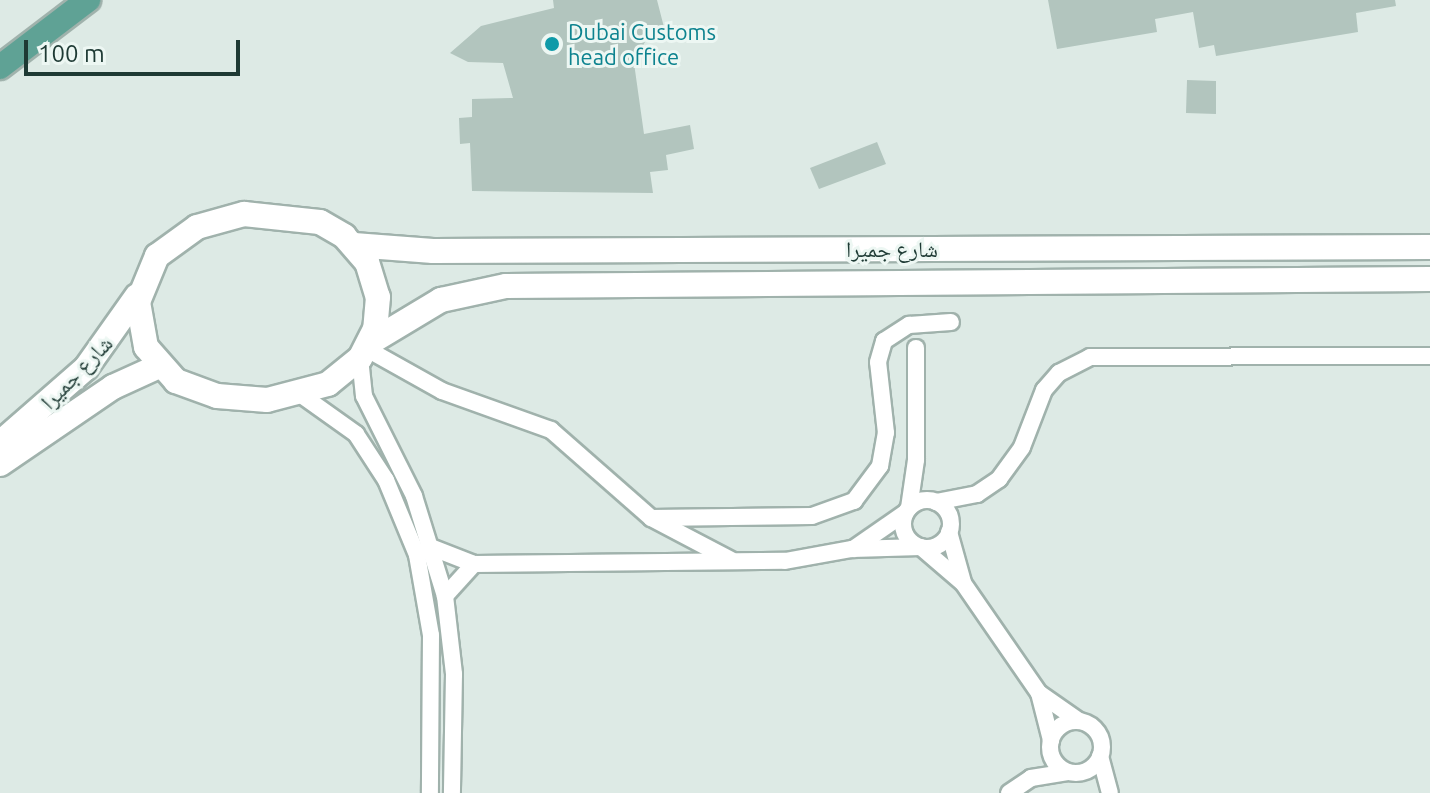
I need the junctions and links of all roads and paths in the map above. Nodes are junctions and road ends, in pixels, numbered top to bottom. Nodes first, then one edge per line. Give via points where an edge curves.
1 (61, 0) edge
2 (88, 0) edge
3 (0, 47) edge
4 (0, 67) edge
5 (354, 245) junction
6 (1430, 247) edge
7 (1430, 279) edge
8 (140, 290) junction
9 (951, 322) dead end
10 (916, 348) dead end
11 (366, 350) junction
12 (1430, 356) edge
13 (159, 366) junction
14 (300, 394) junction
15 (0, 443) edge
16 (916, 460) junction
17 (0, 464) edge
18 (977, 494) junction
19 (935, 502) junction
20 (907, 510) junction
21 (651, 518) junction
22 (950, 530) junction
23 (433, 548) junction
24 (921, 548) junction
25 (852, 549) junction
26 (736, 563) junction
27 (474, 564) junction
28 (963, 583) junction
29 (445, 596) junction
30 (1039, 693) junction
31 (1079, 721) junction
32 (1050, 743) junction
33 (1100, 756) junction
34 (1070, 772) junction
35 (1031, 778) junction
36 (430, 793) edge
37 (452, 793) edge
38 (1009, 793) edge
39 (1107, 793) edge

1 - 3 main road
2 - 4 main road
5 - 6 street, شارع جميرا via 413,251
5 - 8 street via 306,218 226,217 166,248
5 - 11 street via 377,291
7 - 11 street, شارع جميرا via 506,286 441,300
8 - 13 street via 139,325
8 - 15 street, شارع جميرا via 86,368
9 - 21 street via 901,327 884,341 878,362 884,455 870,485 854,501 812,516
10 - 16 street
11 - 14 street via 337,379
11 - 21 street via 442,391 551,430
11 - 23 street via 364,396
12 - 18 street via 1090,357 1051,381 1016,458
13 - 14 street via 188,387 217,396 259,400
13 - 17 street, شارع جميرا via 113,387
14 - 36 street via 356,434 386,480 417,555 431,635
16 - 19 street
16 - 20 street
18 - 19 street
18 - 22 street
19 - 20 street
19 - 22 street via 946,510
20 - 24 street via 904,531
20 - 25 street
21 - 26 street
22 - 24 street via 939,545
22 - 28 street
23 - 27 street
23 - 29 street
24 - 25 street
24 - 28 street
25 - 26 street
26 - 27 street
27 - 29 street
28 - 30 street
29 - 37 street via 454,674
30 - 31 street
30 - 32 street
31 - 32 street via 1061,725
31 - 33 street via 1096,731
32 - 34 street via 1055,762
32 - 35 street
33 - 34 street via 1089,769
33 - 39 street
34 - 35 street
34 - 39 street
35 - 38 street

